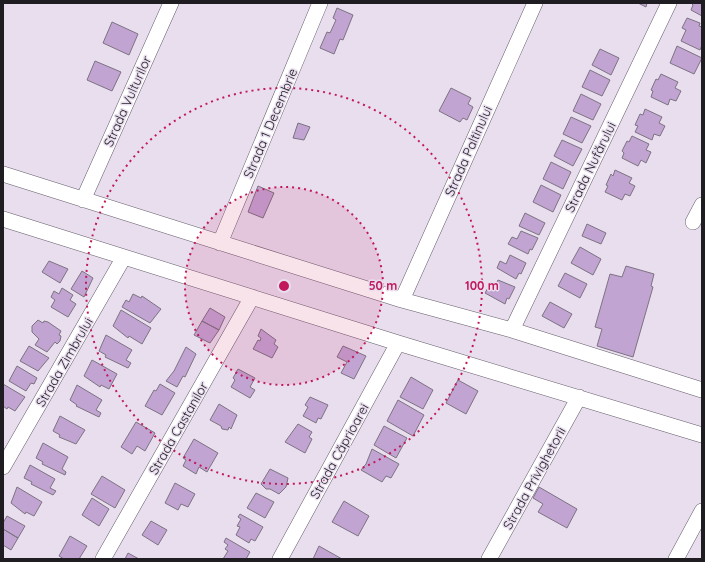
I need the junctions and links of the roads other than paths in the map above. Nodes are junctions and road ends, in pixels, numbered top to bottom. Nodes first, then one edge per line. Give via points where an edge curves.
1 (171, 3) edge
2 (320, 3) edge
3 (535, 3) edge
4 (669, 3) edge
5 (3, 174) edge
6 (83, 200) junction
7 (702, 205) edge
8 (3, 219) edge
9 (693, 222) dead end
10 (220, 243) junction
11 (124, 257) junction
12 (252, 297) junction
13 (402, 300) junction
14 (512, 330) junction
15 (398, 343) junction
16 (702, 390) edge
17 (579, 397) junction
18 (702, 435) edge
19 (3, 467) edge
20 (702, 511) edge
21 (103, 559) edge
22 (280, 559) edge
23 (489, 559) edge
24 (676, 559) edge

1 - 6 street, Strada Vulturilor
2 - 10 street, Strada 1 Decembrie
3 - 13 street, Strada Paltinului
4 - 14 street, Strada Nufărului
5 - 6 street
6 - 10 street
7 - 9 street
8 - 11 street
10 - 13 street
11 - 12 street
11 - 19 street, Strada Zimbrului
12 - 15 street
12 - 21 street, Strada Castanilor
13 - 14 street
14 - 16 street
15 - 17 street
15 - 22 street, Strada Căprioarei
17 - 18 street
17 - 23 street, Strada Privighetorii
20 - 24 street

